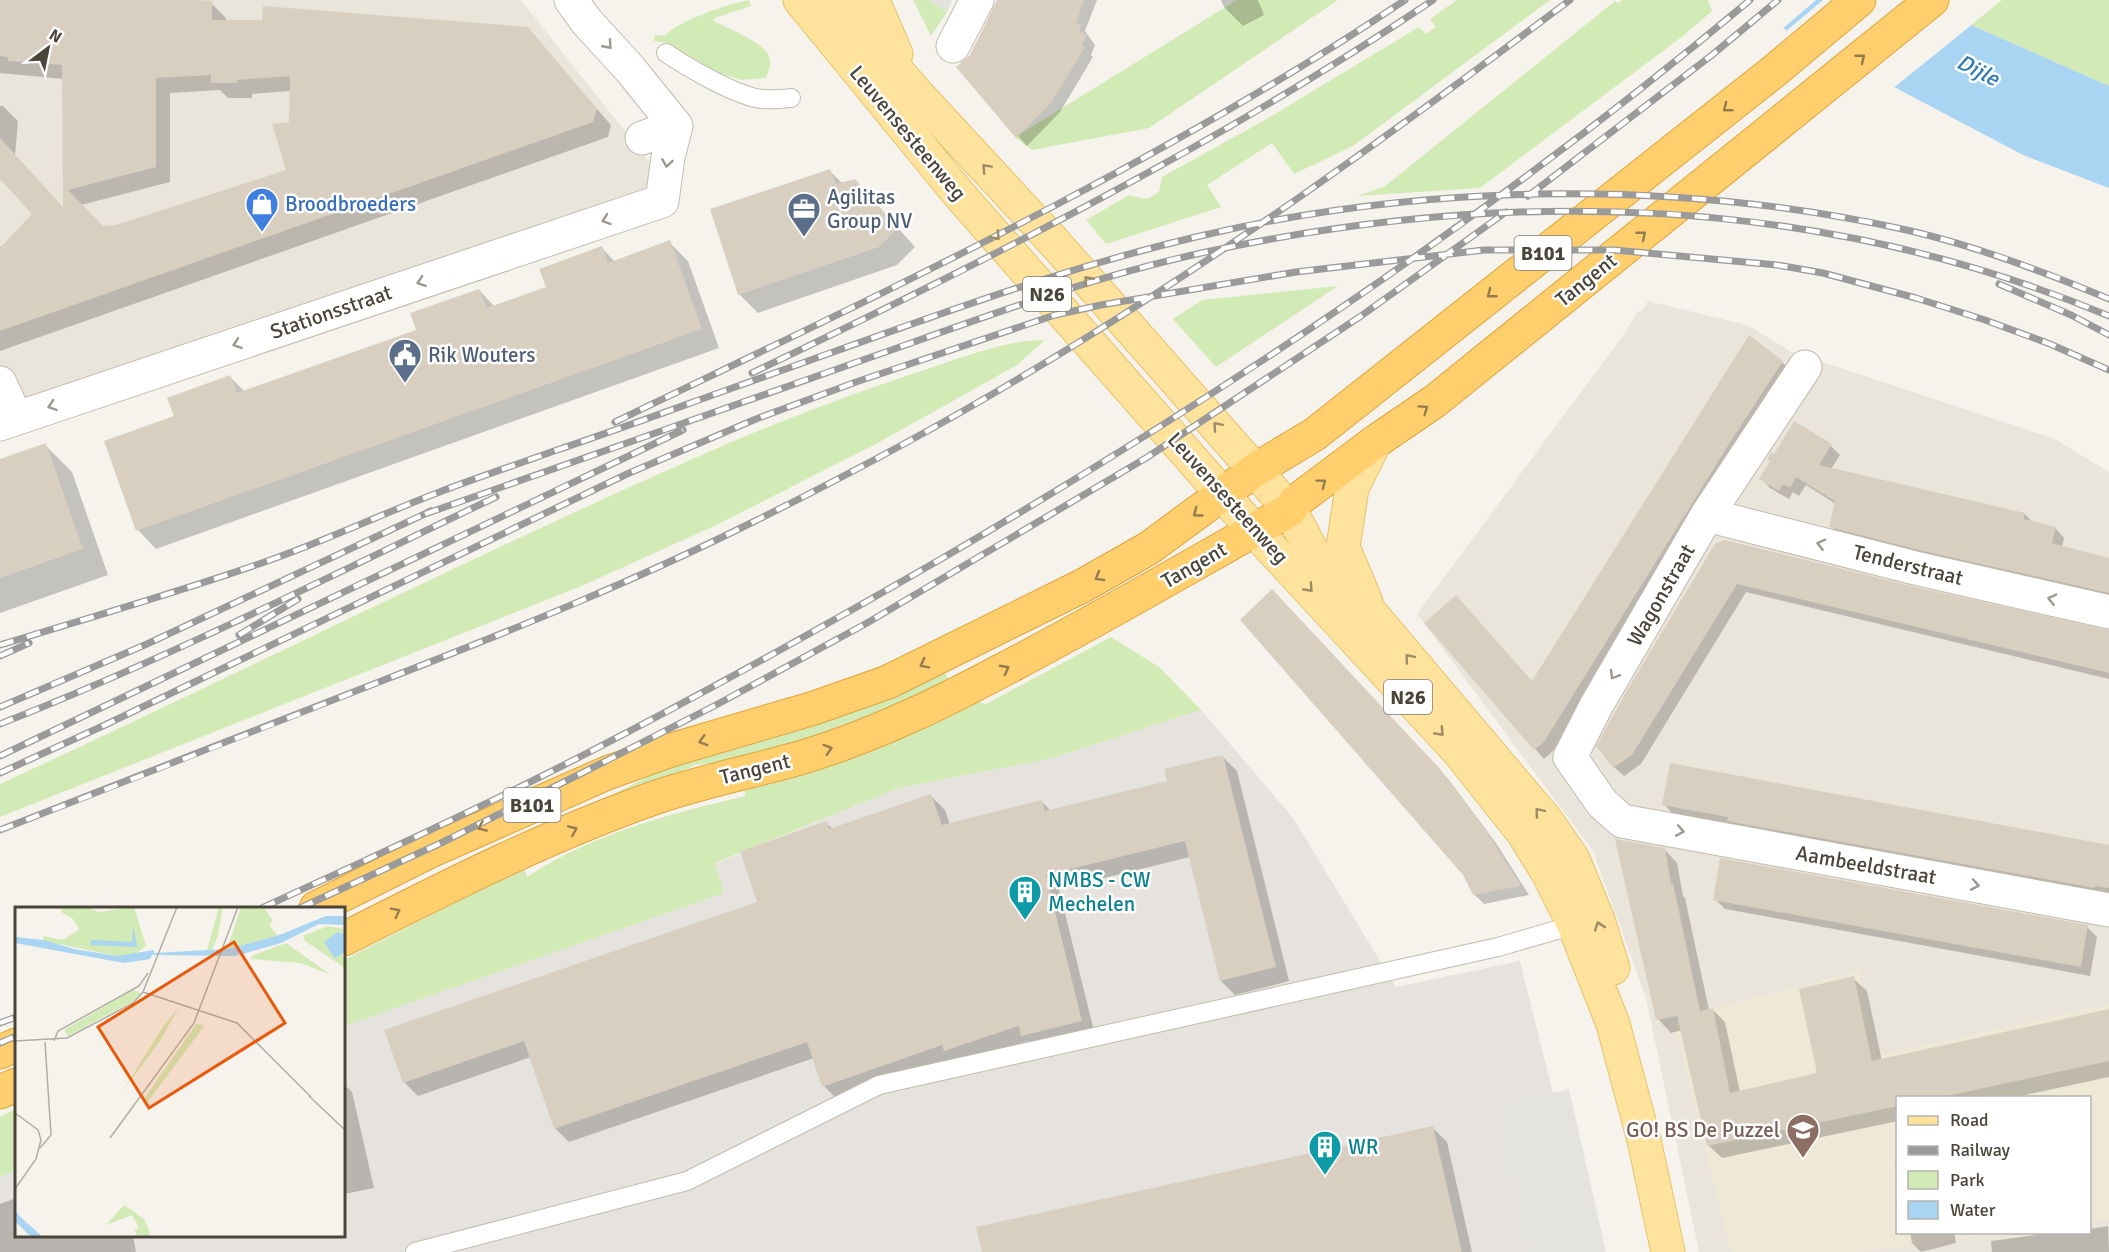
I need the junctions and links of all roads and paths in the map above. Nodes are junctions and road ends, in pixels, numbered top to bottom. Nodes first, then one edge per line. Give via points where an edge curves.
1 (571, 0) edge
2 (800, 0) edge
3 (837, 0) edge
4 (871, 0) edge
5 (977, 0) edge
6 (1859, 0) edge
7 (1932, 0) edge
8 (953, 46) dead end
9 (666, 53) dead end
10 (909, 83) junction
11 (791, 98) dead end
12 (676, 126) junction
13 (642, 138) dead end
14 (1804, 367) dead end
15 (0, 383) edge
16 (8, 421) edge
17 (1376, 442) junction
18 (1255, 470) junction
19 (1223, 494) junction
20 (1290, 510) junction
21 (1707, 515) junction
22 (1254, 530) junction
23 (1370, 612) junction
24 (2109, 612) edge
25 (1622, 821) joint
26 (320, 907) edge
27 (2109, 910) edge
28 (1574, 925) junction
29 (345, 938) edge
30 (1613, 1024) junction
31 (15, 1045) edge
32 (0, 1052) edge
33 (15, 1085) edge
34 (0, 1092) edge
35 (415, 1252) edge
36 (1668, 1252) edge

1 -> 12 street
2 -> 19 main road, Leuvensesteenweg / N26 via 957,192
3 - 10 main road, Leuvensesteenweg / N26
4 - 10 main road
5 - 8 street
6 -> 18 highway, Tangent / B101 via 1315,434
17 -> 7 highway, Tangent / B101 via 1435,401
9 - 11 lane via 760,99
18 -> 10 main road, Leuvensesteenweg / N26
12 - 13 street
12 -> 16 street, Stationsstraat via 662,201
14 - 21 street, Wagonstraat
15 - 16 street
20 -> 17 highway, Tangent / B101 via 1295,502
17 - 23 main road via 1352,488 1343,547
18 - 19 highway, Tangent / B101
18 - 20 main road, Leuvensesteenweg / N26
19 - 22 main road, Leuvensesteenweg / N26
19 -> 26 highway, Tangent / B101 via 1149,548 1084,585 888,682 607,772 428,852
20 - 22 highway, Tangent / B101
20 - 23 main road, Leuvensesteenweg / N26 via 1319,564
24 -> 21 street, Tenderstraat
21 -> 25 street, Wagonstraat via 1570,757 1602,803
22 -> 28 main road, Leuvensesteenweg / N26 via 1495,795 1536,854
29 -> 22 highway, Tangent / B101 via 452,883 603,818 654,798 831,748 908,717 1102,618
30 -> 23 main road, Leuvensesteenweg / N26 via 1617,982 1573,859 1546,820
25 -> 27 street, Aambeeldstraat
28 - 30 main road, Leuvensesteenweg / N26
28 - 35 lane via 1498,946 879,1085 687,1181
30 - 36 main road, Leuvensesteenweg / N26
31 - 32 highway
33 - 34 highway

